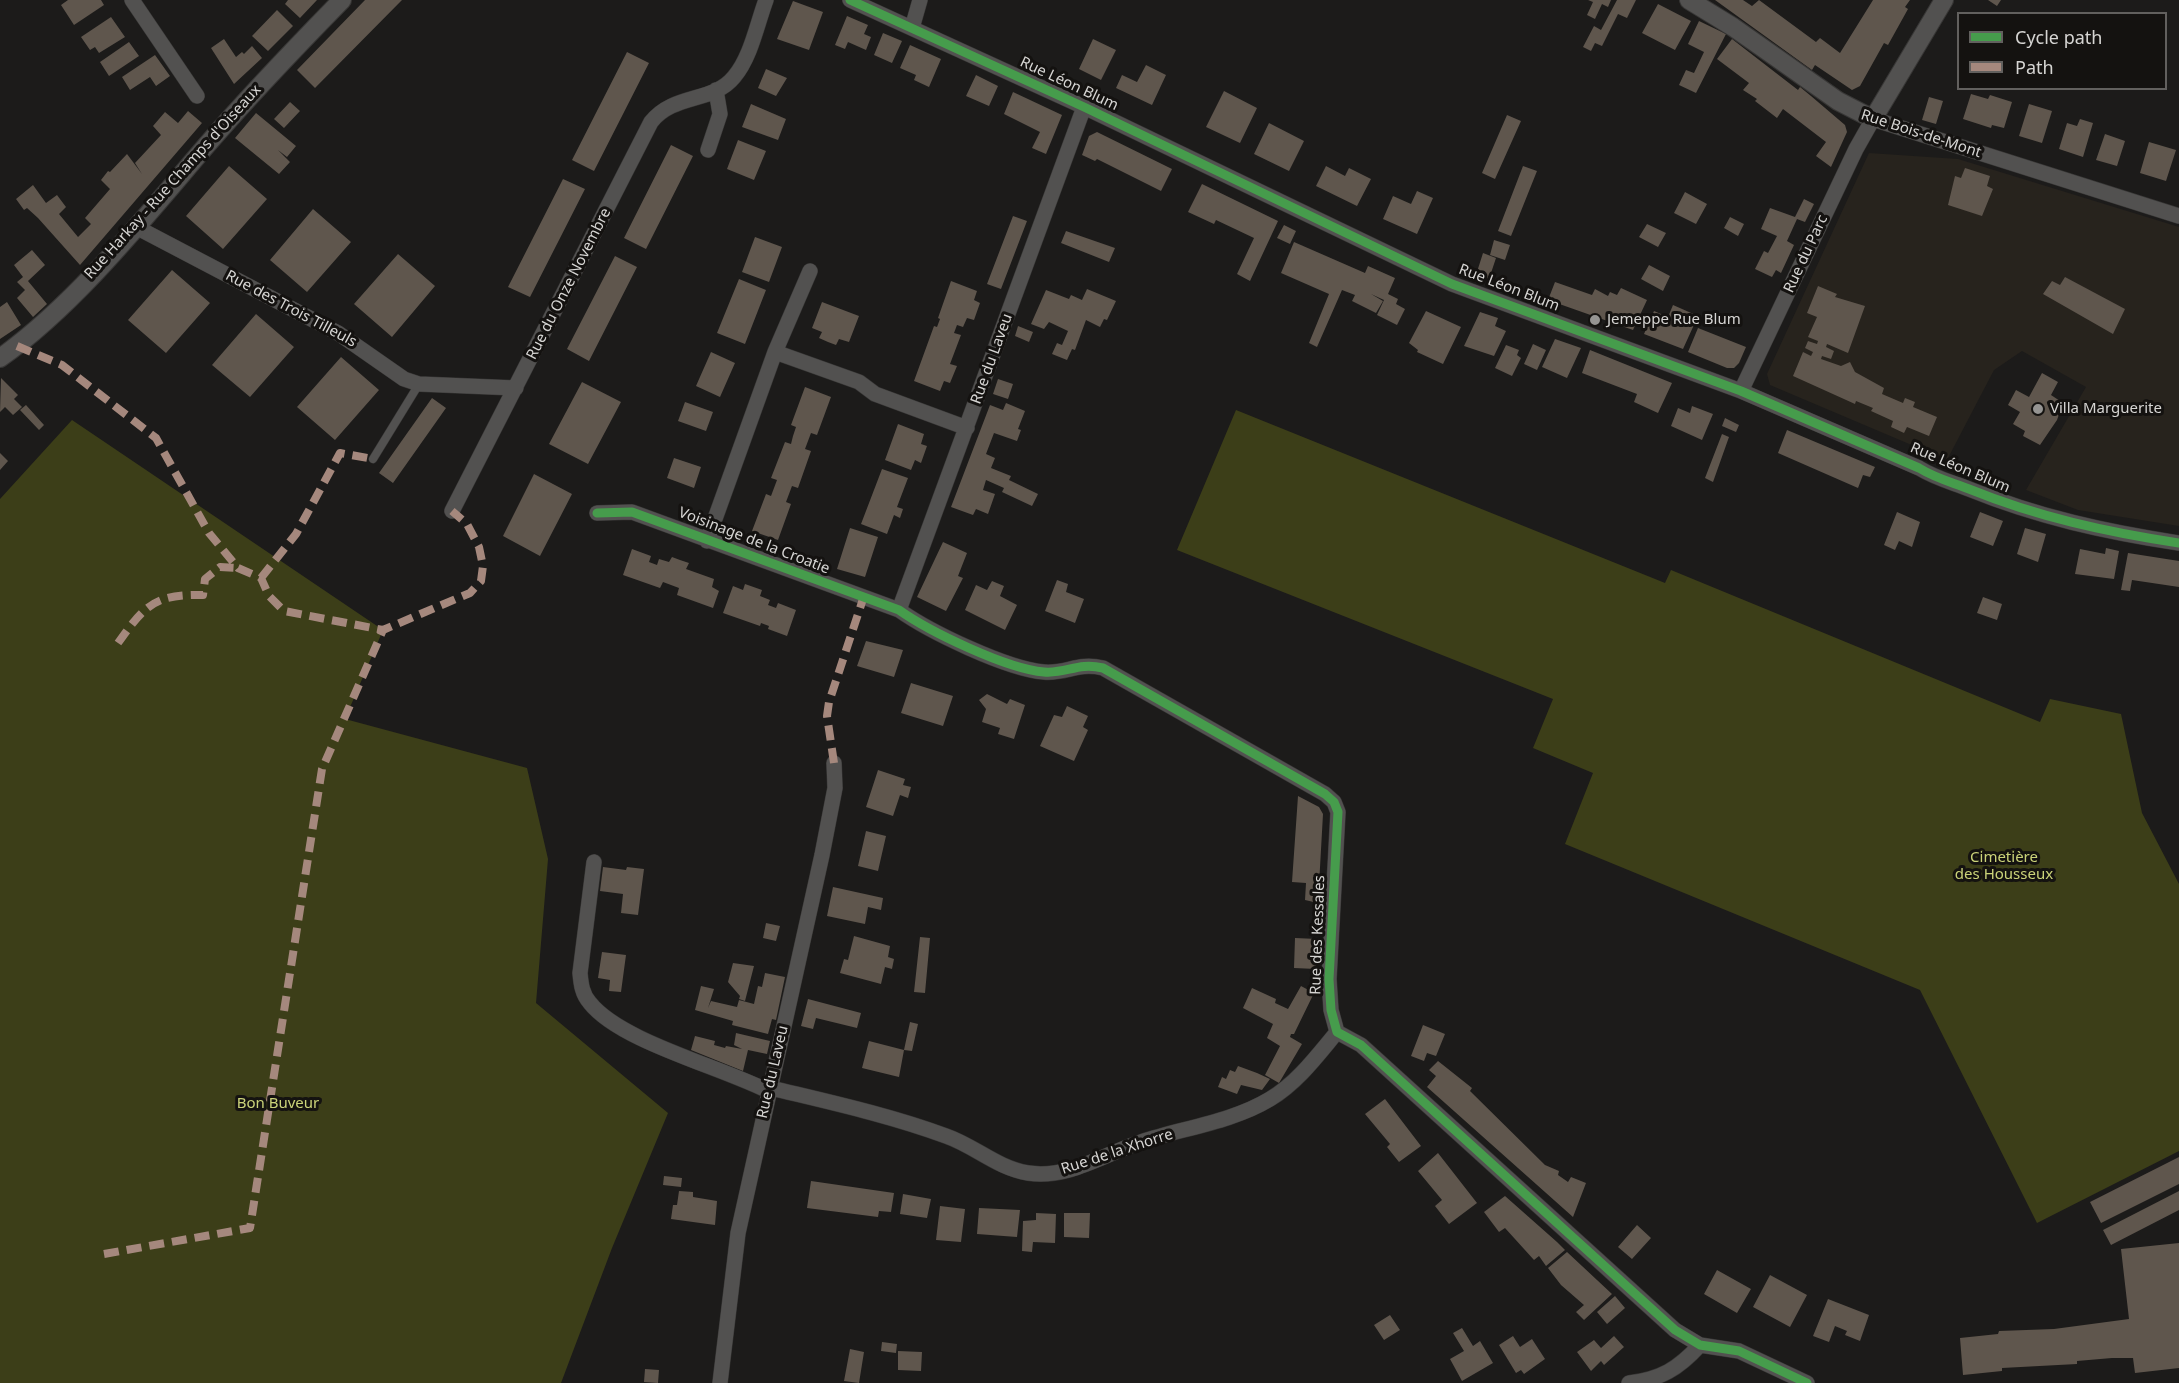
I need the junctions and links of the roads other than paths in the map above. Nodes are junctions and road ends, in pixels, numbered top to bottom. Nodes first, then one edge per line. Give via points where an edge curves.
1 (132, 0) edge
2 (342, 0) edge
3 (766, 0) edge
4 (850, 0) edge
5 (920, 0) edge
6 (1689, 0) edge
7 (1944, 0) edge
8 (912, 28) junction
9 (716, 90) junction
10 (197, 96) dead end
11 (1084, 107) junction
12 (1873, 119) junction
13 (708, 150) dead end
14 (2179, 216) edge
15 (136, 227) junction
16 (810, 271) dead end
17 (775, 352) junction
18 (0, 358) edge
19 (419, 384) junction
20 (516, 388) junction
21 (1741, 391) junction
22 (967, 428) junction
23 (373, 459) dead end
24 (452, 511) dead end
25 (597, 513) dead end
26 (707, 541) junction
27 (2179, 543) edge
28 (899, 610) junction
29 (834, 764) dead end
30 (594, 862) dead end
31 (1337, 1032) junction
32 (770, 1090) junction
33 (1700, 1345) junction
34 (720, 1383) edge
35 (1629, 1383) edge
36 (1807, 1383) edge

1 - 10 street
2 - 15 street, Rue Harkay - Rue Champs d'Oiseaux via 242,104
3 - 9 street, Rue du Onze Novembre via 735,77
4 - 8 street, Rue Léon Blum
5 - 8 street
6 - 12 street, Rue Bois-de-Mont via 1838,101
7 - 12 street
8 - 11 street, Rue Léon Blum
9 - 13 street via 720,114
9 - 20 street, Rue du Onze Novembre via 669,105 651,122
11 - 21 street, Rue Léon Blum via 1452,284
11 - 22 street, Rue du Laveu
12 - 14 street, Rue Bois-de-Mont
12 - 21 street, Rue du Parc
15 - 18 street, Rue Harkay - Rue Champs d'Oiseaux via 24,342
15 - 19 street, Rue des Trois Tilleuls via 338,333 404,379
16 - 17 street, Voisinage de la Croatie
17 - 22 street via 859,382 875,394
17 - 26 street, Voisinage de la Croatie
19 - 20 street, Rue des Trois Tilleuls
19 - 23 lane
20 - 24 street, Rue du Onze Novembre
21 - 27 street, Rue Léon Blum via 1932,476 2031,513 2085,528
22 - 28 street, Rue du Laveu
25 - 26 street, Voisinage de la Croatie via 632,512
26 - 28 street, Voisinage de la Croatie
28 - 31 street, Rue des Kessales via 916,622 1015,666 1052,672 1080,665 1103,668 1334,802 1338,812 1329,988
29 - 32 street, Rue du Laveu via 835,788 822,855
30 - 32 street via 580,973 589,1002 608,1019 641,1038
31 - 32 street, Rue de la Xhorre via 1289,1086 1269,1100 1246,1111 1053,1173 1016,1170 949,1137 852,1108
31 - 33 street via 1360,1045 1638,1299
32 - 34 street, Rue du Laveu via 738,1233
33 - 35 street via 1664,1376
33 - 36 street via 1739,1351

